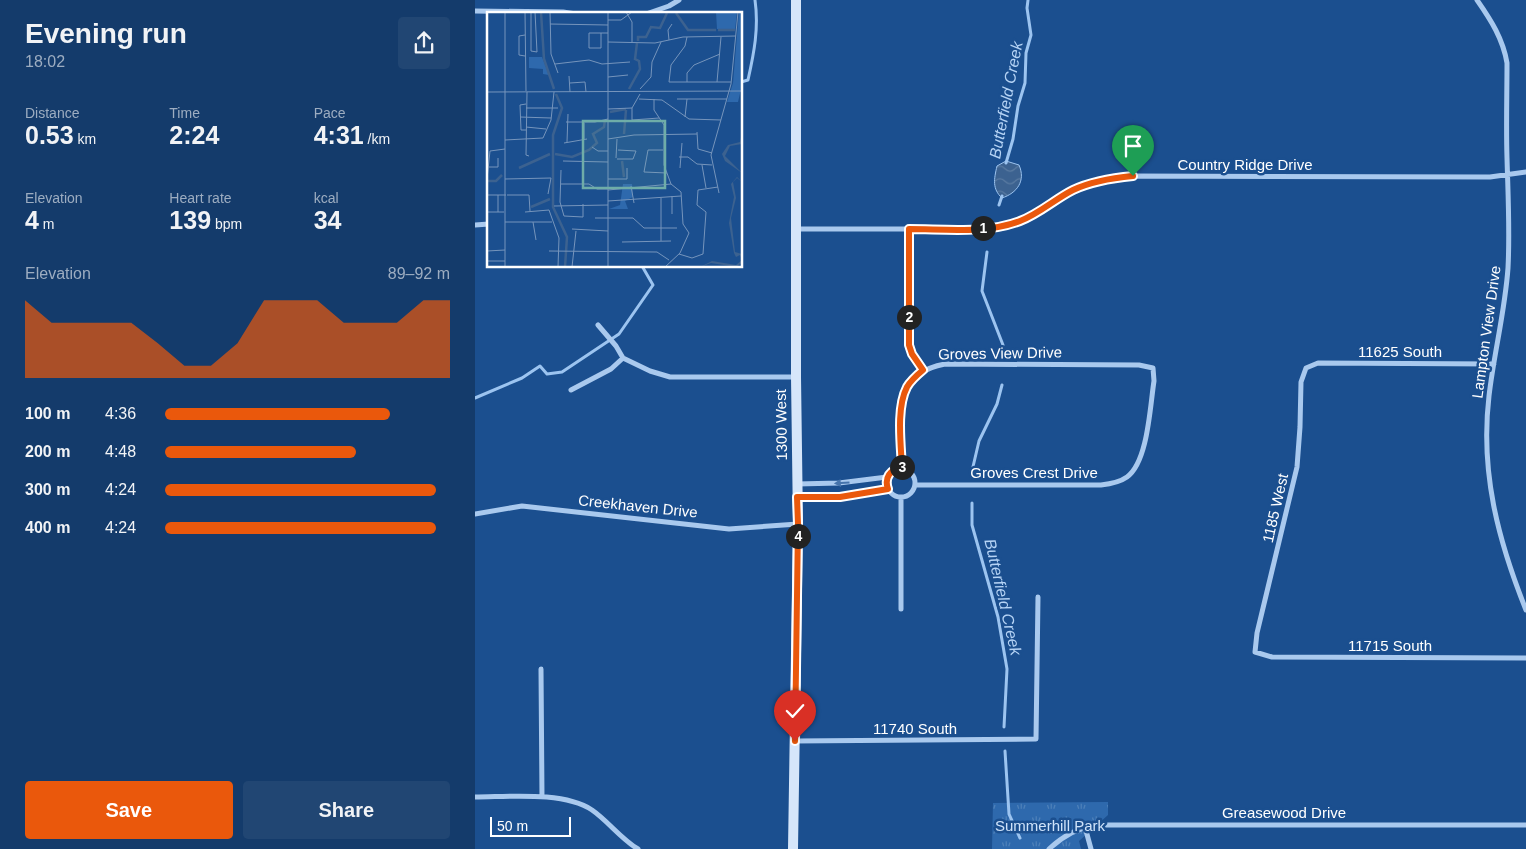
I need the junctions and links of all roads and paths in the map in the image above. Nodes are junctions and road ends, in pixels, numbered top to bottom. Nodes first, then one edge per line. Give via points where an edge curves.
1 (679, 0) edge
2 (796, 0) edge
3 (1477, 0) edge
4 (475, 11) edge
5 (492, 12) edge
6 (563, 12) edge
7 (651, 12) edge
8 (1526, 172) edge
9 (1508, 174) junction
10 (796, 229) junction
11 (909, 229) junction
12 (598, 325) dead end
13 (623, 358) junction
14 (1494, 364) junction
15 (1153, 368) joint
16 (1306, 368) joint
17 (923, 370) junction
18 (796, 377) junction
19 (571, 390) dead end
20 (902, 468) junction
21 (887, 477) junction
22 (797, 484) junction
23 (915, 485) junction
24 (888, 489) junction
25 (797, 497) junction
26 (901, 497) junction
27 (475, 514) edge
28 (798, 524) junction
29 (1038, 597) dead end
30 (901, 609) dead end
31 (1526, 610) edge
32 (1255, 652) joint
33 (1526, 658) edge
34 (541, 669) dead end
35 (795, 741) junction
36 (475, 797) edge
37 (542, 797) junction
38 (1526, 825) edge
39 (1085, 827) junction
40 (638, 849) edge
41 (793, 849) edge
42 (1049, 849) edge
43 (1091, 849) edge

1 - 7 street
2 - 10 street, 1300 West
3 - 9 street, Lampton View Drive via 1495,26 1505,50
4 - 5 street
5 - 6 street
8 - 9 street, Country Ridge Drive
9 - 11 street, Country Ridge Drive via 1490,177 1133,176 1113,178 1073,190 1039,212 1001,227
9 - 14 street, Lampton View Drive via 1508,269
10 - 11 street, Country Ridge Drive
10 - 18 street, 1300 West
11 - 17 street via 909,345
12 - 13 street
13 - 18 street via 670,377
13 - 19 street via 611,369
14 - 16 street, 11625 South via 1318,363
14 - 31 street, Lampton View Drive via 1487,428 1491,494 1505,555
15 - 17 street, Groves View Drive via 1139,364 945,364
15 - 23 street, Groves Crest Drive via 1154,381 1141,456 1134,470 1119,481 1101,485
16 - 32 street, 1185 West via 1301,382 1297,467
17 - 20 street, Groves View Drive via 913,378 903,398
18 - 22 street, 1300 West
20 - 21 street via 893,470
20 - 23 street via 910,472
21 -> 22 street
21 - 24 street
22 - 25 street, 1300 West
23 - 26 street via 912,492
24 - 25 street via 840,497
24 - 26 street via 891,494
25 - 28 street, 1300 West
26 - 30 street
27 - 28 street, Creekhaven Drive via 522,506 729,529
28 - 35 street, 1300 West
29 - 35 street, 11740 South via 1036,739
32 - 33 street, 11715 South via 1272,657
34 - 37 street
35 - 41 street, 1300 West
36 - 37 street
37 - 40 street via 575,802 589,808
38 - 39 street, Greasewood Drive
39 - 42 street, Greasewood Drive via 1063,837
39 - 43 street

